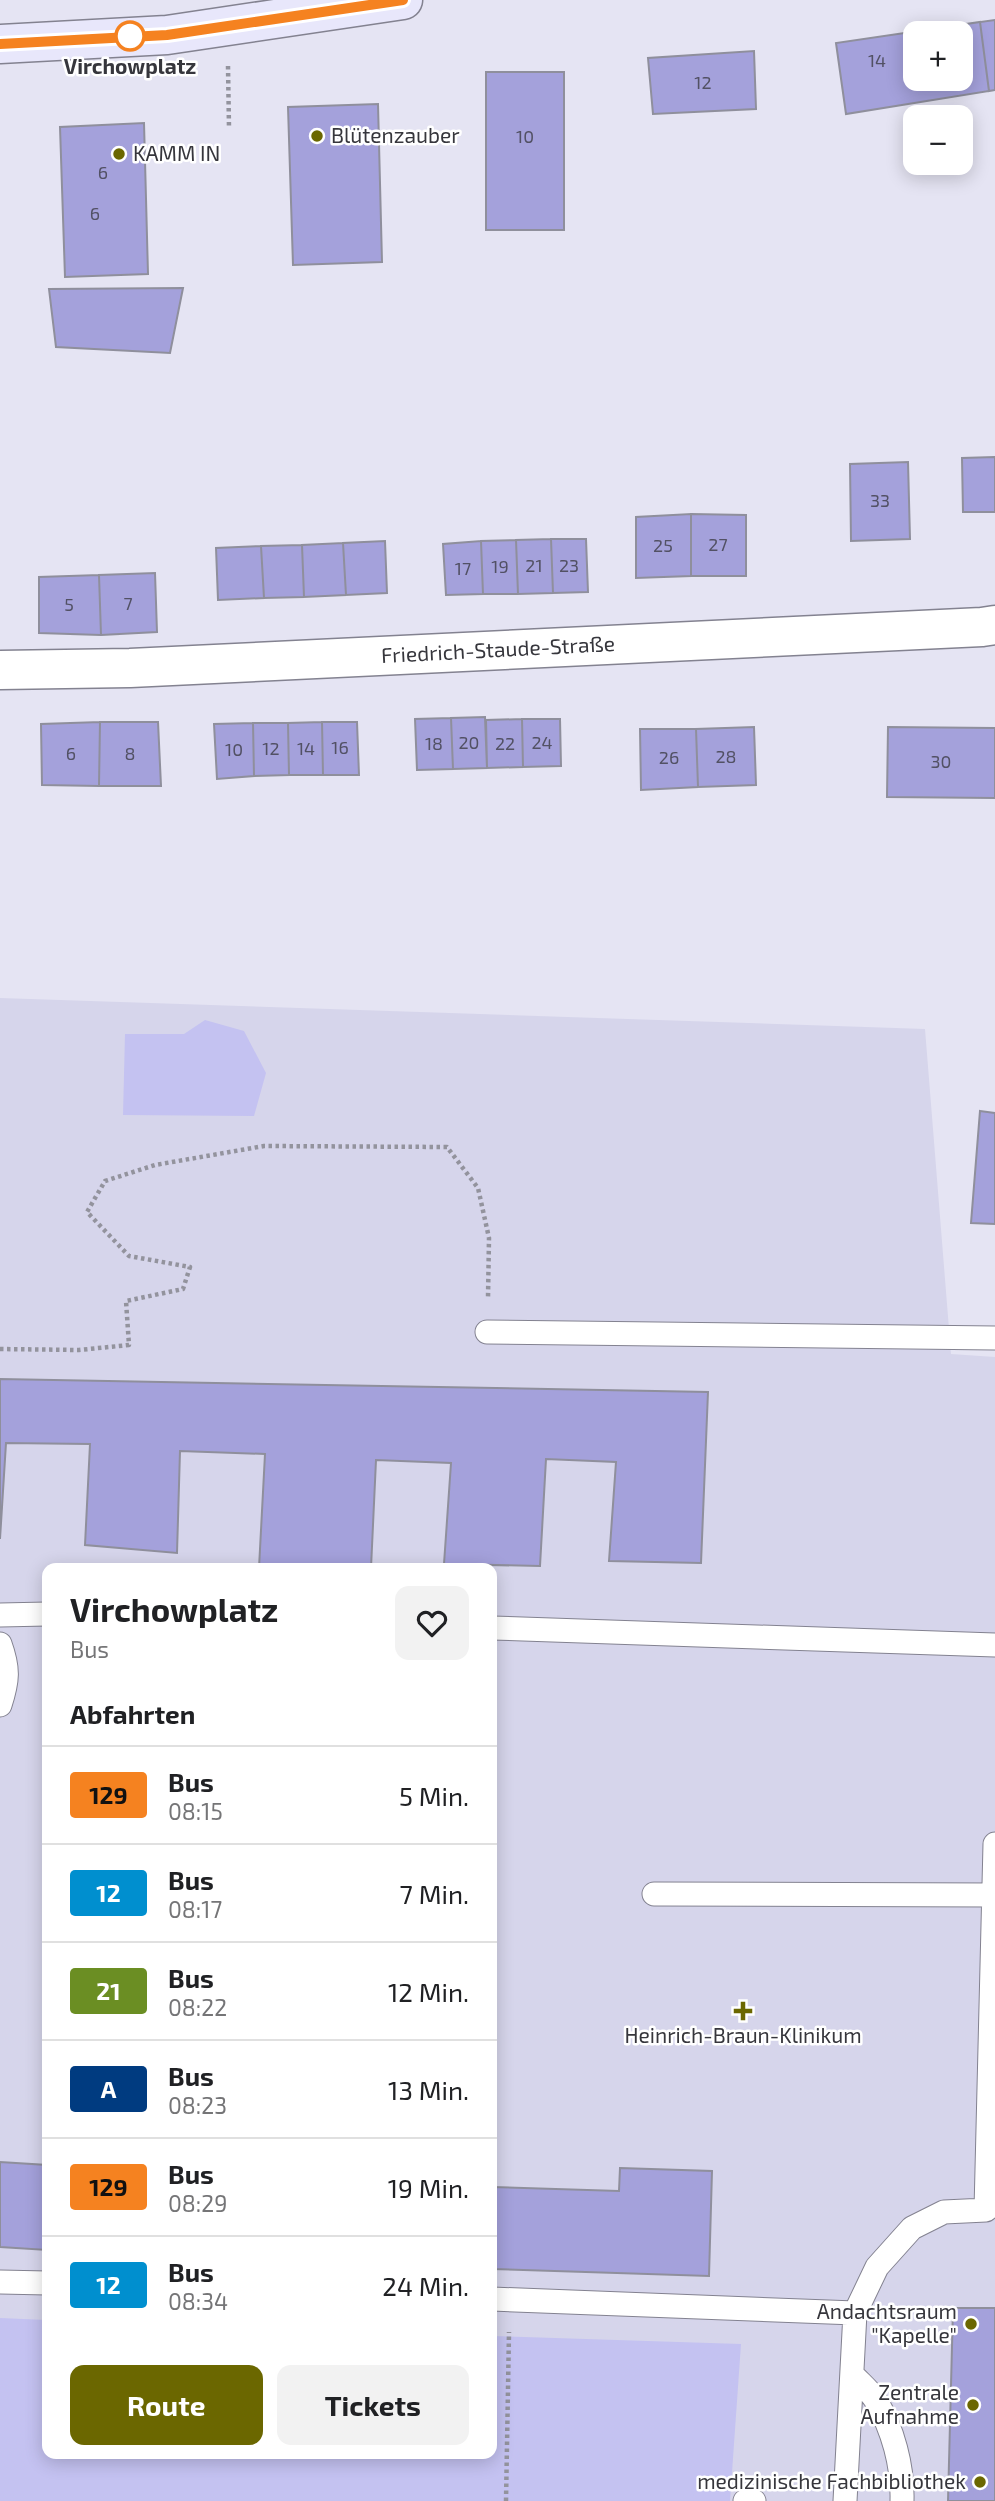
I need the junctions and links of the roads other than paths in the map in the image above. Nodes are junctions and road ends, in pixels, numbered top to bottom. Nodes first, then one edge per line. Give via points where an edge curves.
1 (403, 0) edge
2 (0, 44) edge
3 (995, 625) edge
4 (0, 670) edge
5 (488, 1332) road end
6 (995, 1338) edge
7 (42, 1614) edge
8 (0, 1615) edge
9 (497, 1628) edge
10 (0, 1644) edge
11 (995, 1645) edge
12 (0, 1705) edge
13 (995, 1844) edge
14 (654, 1894) dead end
15 (994, 1895) edge
16 (990, 2212) edge
17 (0, 2281) edge
18 (42, 2283) edge
19 (501, 2299) edge
20 (855, 2313) junction
21 (852, 2374) junction
22 (745, 2501) edge
23 (754, 2501) edge
24 (845, 2501) edge
25 (902, 2501) edge

1 - 2 main road via 167,35
3 - 4 street, Friedrich-Staude-Straße via 130,668
5 - 6 lane
7 - 8 lane
9 - 11 lane
10 - 12 lane via 8,1682
13 - 15 lane
14 - 15 lane
15 - 16 lane
16 - 20 lane via 944,2212 912,2228 877,2267
17 - 18 lane
19 - 20 lane
20 - 21 lane
21 - 24 lane
21 - 25 lane via 874,2397 893,2439 903,2480
22 - 23 lane

